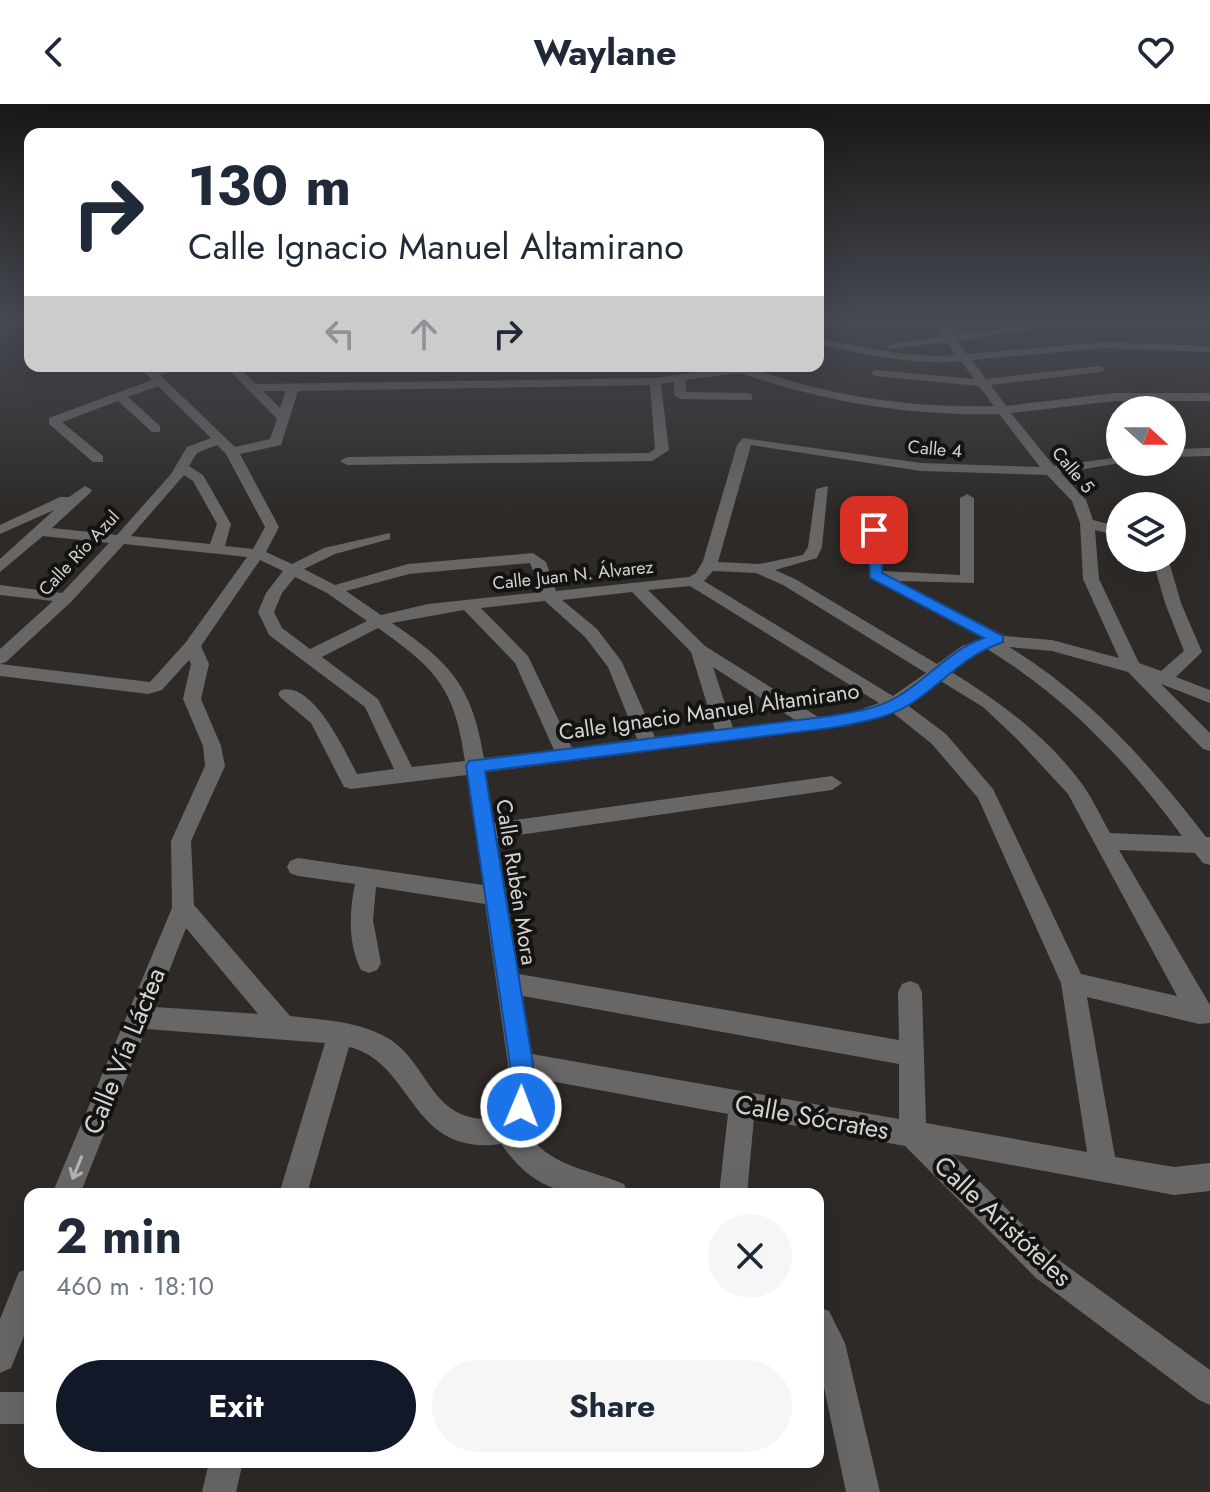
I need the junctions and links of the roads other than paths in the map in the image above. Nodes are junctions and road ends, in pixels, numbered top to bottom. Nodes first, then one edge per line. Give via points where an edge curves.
1 (980, 383) edge
2 (137, 384) edge
3 (161, 384) edge
4 (248, 384) edge
5 (430, 384) edge
6 (655, 384) edge
7 (680, 384) edge
8 (779, 384) edge
9 (293, 387) junction
10 (252, 388) junction
11 (120, 396) junction
12 (748, 397) dead end
13 (1210, 397) edge
14 (1002, 410) junction
15 (282, 417) junction
16 (156, 429) dead end
17 (218, 440) junction
18 (232, 452) junction
19 (1210, 452) edge
20 (1186, 453) edge
21 (98, 459) dead end
22 (347, 461) dead end
23 (1106, 463) edge
24 (182, 468) junction
25 (1052, 471) junction
26 (823, 489) dead end
27 (967, 498) dead end
28 (1087, 523) junction
29 (1106, 528) edge
30 (0, 530) edge
31 (874, 530) dead end
32 (40, 531) junction
33 (385, 536) dead end
34 (122, 538) junction
35 (216, 550) junction
36 (258, 554) junction
37 (708, 566) junction
38 (0, 567) edge
39 (291, 568) junction
40 (759, 569) junction
41 (1164, 572) edge
42 (875, 575) junction
43 (693, 581) junction
44 (637, 588) junction
45 (0, 590) edge
46 (333, 590) junction
47 (66, 598) junction
48 (551, 598) junction
49 (468, 605) junction
50 (379, 621) junction
51 (993, 640) junction
52 (192, 646) junction
53 (699, 650) junction
54 (312, 655) junction
55 (0, 658) edge
56 (1132, 666) junction
57 (0, 670) edge
58 (941, 672) junction
59 (1164, 678) junction
60 (287, 694) dead end
61 (1210, 697) edge
62 (895, 705) junction
63 (815, 724) junction
64 (726, 735) junction
65 (1210, 744) edge
66 (649, 745) junction
67 (566, 755) junction
68 (475, 766) junction
69 (406, 775) junction
70 (832, 783) dead end
71 (485, 832) junction
72 (1107, 841) junction
73 (1207, 849) edge
74 (298, 867) dead end
75 (368, 877) junction
76 (495, 896) junction
77 (183, 908) junction
78 (369, 963) dead end
79 (509, 983) junction
80 (1073, 983) junction
81 (910, 992) dead end
82 (1205, 1014) edge
83 (137, 1017) junction
84 (284, 1027) junction
85 (340, 1034) junction
86 (911, 1054) junction
87 (521, 1064) junction
88 (742, 1104) junction
89 (507, 1130) junction
90 (913, 1135) junction
91 (1103, 1169) junction
92 (1210, 1177) edge
93 (68, 1188) edge
94 (295, 1188) edge
95 (593, 1188) edge
96 (734, 1188) edge
97 (24, 1298) edge
98 (824, 1332) edge
99 (0, 1357) edge
100 (1210, 1389) edge
101 (0, 1408) edge
102 (24, 1408) edge
103 (225, 1468) edge
104 (219, 1492) edge
105 (863, 1492) edge

1 - 14 street, Calle 5
2 - 11 street
3 - 17 street
4 - 10 street
5 - 9 street
6 - 22 street via 662,450 652,457
7 - 12 street via 680,395
8 - 14 street via 869,403
9 - 10 street
9 - 15 street
10 - 15 street
11 - 16 street
11 - 21 street via 53,421
13 - 14 street via 1099,398
14 - 25 street, Calle 5
15 - 18 street via 276,442
17 - 18 street
17 - 24 street, Calle Río Azul via 192,450
18 - 36 street via 272,527
19 - 20 street
23 - 25 street, Calle 4
24 - 34 street, Calle Río Azul
24 - 35 street via 198,478 224,524
25 - 28 street, Calle 5 via 1079,500
25 - 37 street, Calle 4 via 921,467 748,441
26 - 40 street via 809,558
27 - 42 street via 968,580
28 - 29 street
28 - 56 street via 1091,579
30 - 32 street via 85,490
31 - 42 street
32 - 34 street, Calle Rubén Mora
32 - 38 street
33 - 39 street
34 - 35 street, Calle Rubén Mora
34 - 47 street, Calle Río Azul
35 - 36 street, Calle Rubén Mora
36 - 39 street, Calle Rubén Mora
36 - 52 street
37 - 40 street
37 - 43 street
39 - 46 street, Calle Rubén Mora
39 - 54 street via 266,612 275,631
40 - 58 street
41 - 59 street via 1193,652
42 - 51 street
43 - 44 street, Calle Juan N. Álvarez
43 - 62 street
44 - 48 street, Calle Juan N. Álvarez
44 - 53 street
45 - 47 street
46 - 48 street via 408,569 526,558 538,562
46 - 50 street, Calle Rubén Mora
47 - 55 street, Calle Río Azul
48 - 49 street, Calle Juan N. Álvarez
48 - 66 street via 591,633 616,666
49 - 50 street, Calle Juan N. Álvarez
49 - 67 street via 522,660
50 - 54 street, Calle Juan N. Álvarez
50 - 68 street, Calle Rubén Mora via 429,656 453,687 469,724
51 - 56 street via 1034,642
51 - 58 street, Calle Ignacio Manuel Altamirano via 970,649
51 - 73 street via 1059,688 1126,750
52 - 57 street via 162,681 148,688
52 - 77 street via 200,664 192,699 215,766 181,841
53 - 63 street
53 - 64 street
54 - 69 street via 372,703
56 - 59 street
56 - 65 street
58 - 62 street, Calle Ignacio Manuel Altamirano
58 - 72 street via 1025,735 1075,789
59 - 61 street
60 - 69 street, Calle Ignacio Manuel Altamirano via 318,719 351,782
62 - 63 street, Calle Ignacio Manuel Altamirano
62 - 80 street via 939,739 986,794
63 - 64 street, Calle Ignacio Manuel Altamirano
64 - 66 street, Calle Ignacio Manuel Altamirano
66 - 67 street, Calle Ignacio Manuel Altamirano
67 - 68 street, Calle Ignacio Manuel Altamirano
68 - 69 street, Calle Ignacio Manuel Altamirano
68 - 71 street, Calle Rubén Mora
70 - 71 street
71 - 76 street, Calle Rubén Mora
72 - 73 street
72 - 82 street
74 - 75 street
75 - 76 street
75 - 78 street via 360,931
76 - 79 street, Calle Rubén Mora
77 - 83 street, Calle Vía Láctea
77 - 84 street
79 - 86 street
79 - 87 street, Calle Rubén Mora
80 - 82 street
80 - 91 street
81 - 86 street
83 - 84 street
83 -> 93 street, Calle Vía Láctea
84 - 85 street
85 - 89 street via 387,1052 436,1113 458,1131 480,1136
85 - 94 street
86 - 90 street
87 - 88 street, Calle Sócrates
87 - 89 street, Calle Rubén Mora via 521,1107
88 - 90 street, Calle Sócrates
88 - 96 street
89 - 95 street via 527,1160
90 - 91 street, Calle Sócrates
90 - 100 street, Calle Aristóteles via 1046,1268
91 - 92 street, Calle Sócrates via 1174,1181
97 - 99 street
98 - 105 street
101 - 102 street
103 - 104 street

